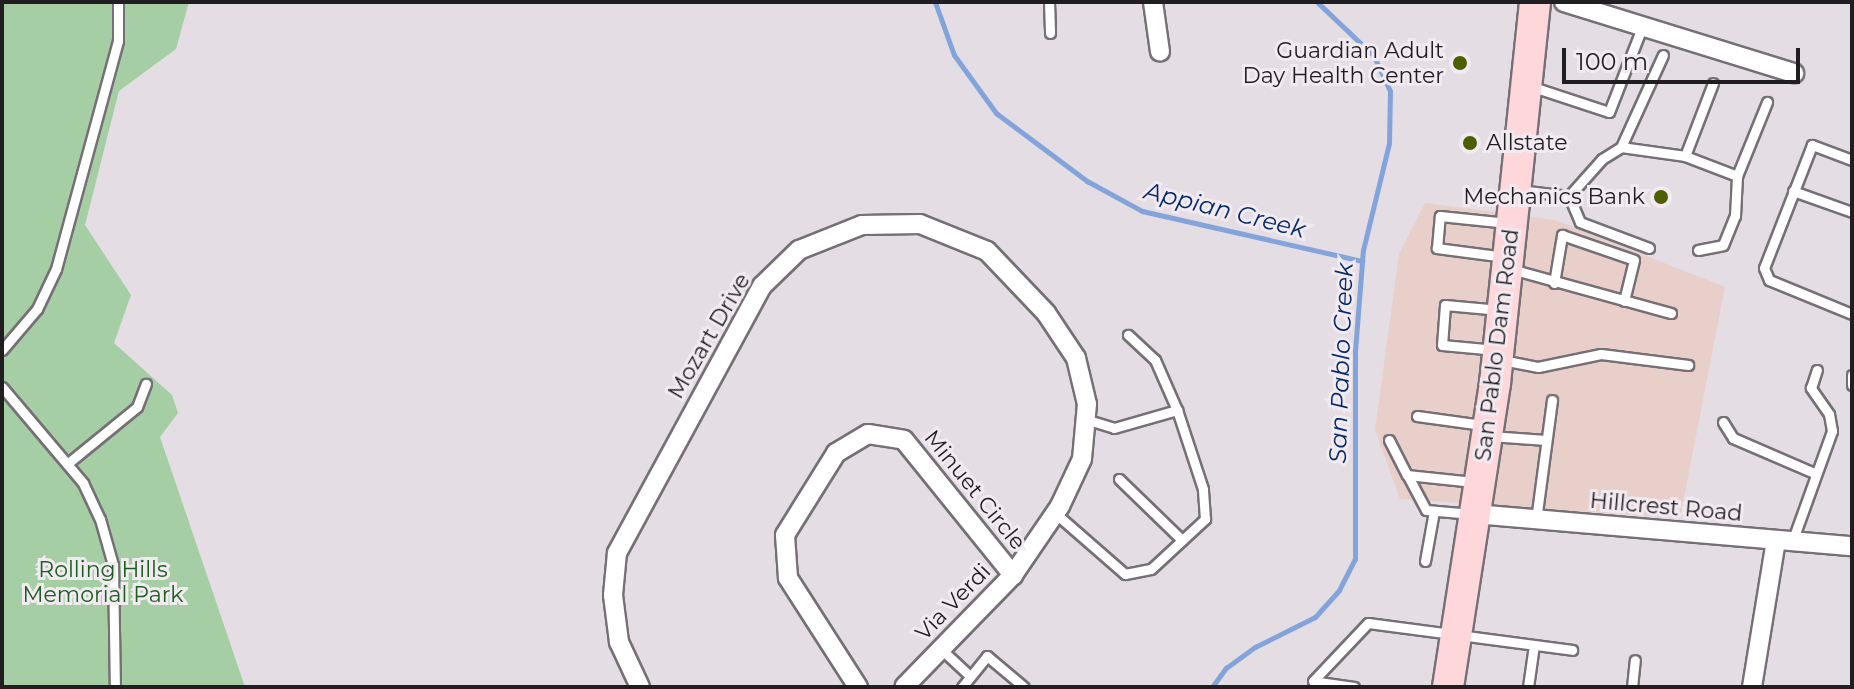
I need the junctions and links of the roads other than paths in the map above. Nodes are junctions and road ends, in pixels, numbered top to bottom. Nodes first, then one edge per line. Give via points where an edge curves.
1 (118, 2) edge
2 (1049, 2) edge
3 (1153, 2) edge
4 (1535, 2) edge
5 (1564, 2) edge
6 (1644, 23) junction
7 (1050, 33) dead end
8 (1160, 52) dead end
9 (1663, 55) dead end
10 (1794, 73) dead end
11 (1713, 83) dead end
12 (1527, 85) junction
13 (1767, 102) dead end
14 (1621, 147) junction
15 (1685, 156) junction
16 (1852, 160) edge
17 (1737, 176) junction
18 (1515, 189) junction
19 (1793, 191) junction
20 (1569, 196) junction
21 (1852, 212) edge
22 (1512, 223) junction
23 (1649, 248) dead end
24 (1698, 250) dead end
25 (1508, 262) junction
26 (1554, 283) junction
27 (1624, 301) junction
28 (1504, 310) junction
29 (1671, 313) dead end
30 (1852, 314) edge
31 (1128, 335) dead end
32 (2, 350) edge
33 (1499, 355) junction
34 (1688, 365) dead end
35 (1817, 370) dead end
36 (1852, 375) edge
37 (146, 384) dead end
38 (1852, 385) edge
39 (2, 387) edge
40 (1552, 400) dead end
41 (1177, 410) junction
42 (1417, 416) dead end
43 (1085, 419) junction
44 (1723, 422) dead end
45 (1489, 431) junction
46 (1389, 440) dead end
47 (1546, 440) junction
48 (67, 464) junction
49 (1816, 474) junction
50 (1407, 475) junction
51 (1119, 479) dead end
52 (1481, 482) junction
53 (1057, 510) junction
54 (1434, 511) junction
55 (1475, 514) junction
56 (1536, 520) junction
57 (1182, 540) junction
58 (1784, 541) junction
59 (1852, 546) edge
60 (1425, 561) dead end
61 (1013, 575) junction
62 (1456, 635) junction
63 (1534, 645) junction
64 (941, 649) junction
65 (1572, 650) dead end
66 (1635, 660) dead end
67 (970, 676) junction
68 (115, 687) edge
69 (640, 687) edge
70 (858, 687) edge
71 (904, 687) edge
72 (962, 687) edge
73 (1024, 687) edge
74 (1354, 687) edge
75 (1448, 687) edge
76 (1528, 687) edge
77 (1632, 687) edge
78 (1752, 687) edge

1 - 32 lane via 118,41 56,269 37,309
2 - 7 lane
3 - 8 street
4 - 12 main road, San Pablo Dam Road
5 - 6 street
6 - 10 street
6 - 12 lane via 1609,112
9 - 14 lane
11 - 15 lane
12 - 18 main road, San Pablo Dam Road
13 - 17 lane
14 - 15 lane
14 - 20 lane via 1602,159
15 - 17 lane
16 - 19 lane via 1812,145
17 - 24 lane via 1735,216 1723,245
18 - 20 lane
18 - 22 main road, San Pablo Dam Road
19 - 21 lane
19 - 30 lane via 1769,248 1764,268 1769,280
20 - 23 lane via 1580,222
22 - 25 main road, San Pablo Dam Road
22 - 25 lane via 1440,216 1437,248
25 - 26 lane
25 - 28 main road, San Pablo Dam Road
26 - 27 lane
26 - 27 lane via 1562,235 1634,260
27 - 29 lane
28 - 33 main road, San Pablo Dam Road
28 - 33 lane via 1445,305 1442,345
31 - 41 lane via 1155,360
33 - 34 lane via 1538,367 1601,354
33 - 45 main road, San Pablo Dam Road
35 - 49 lane via 1811,388 1829,414 1832,431
36 - 38 lane
37 - 48 lane via 137,407
39 - 48 lane
40 - 47 lane
41 - 43 lane via 1114,428
41 - 57 lane via 1203,489 1205,519
42 - 45 lane
43 - 53 street, Mozart Drive via 1082,459
43 - 69 street, Mozart Drive via 1076,358 1046,313 987,251 920,224 862,225 799,250 762,286 617,553 613,595 619,642
44 - 49 lane via 1733,438
45 - 47 lane
45 - 52 main road, San Pablo Dam Road
46 - 50 lane
47 - 56 lane
48 - 68 lane via 100,519 113,565
49 - 58 lane
50 - 52 lane
50 - 54 lane via 1426,510
51 - 57 lane
52 - 55 main road, San Pablo Dam Road
53 - 57 lane via 1125,574 1151,569
53 - 61 street, Via Verdi
54 - 55 lane
54 - 60 lane
55 - 56 street, Hillcrest Road
55 - 62 main road, San Pablo Dam Road
56 - 58 street, Hillcrest Road
58 - 59 street, Hillcrest Road
58 - 78 street
61 - 64 street, Via Verdi
61 - 70 street, Minuet Circle via 904,440 868,434 836,453 785,535 788,578
62 - 63 lane
62 - 74 lane via 1368,623 1313,681
62 - 75 main road, San Pablo Dam Road
63 - 65 lane
63 - 76 lane
64 - 67 lane
64 - 71 street, Via Verdi
66 - 77 lane
67 - 72 lane
67 - 73 lane via 987,656

